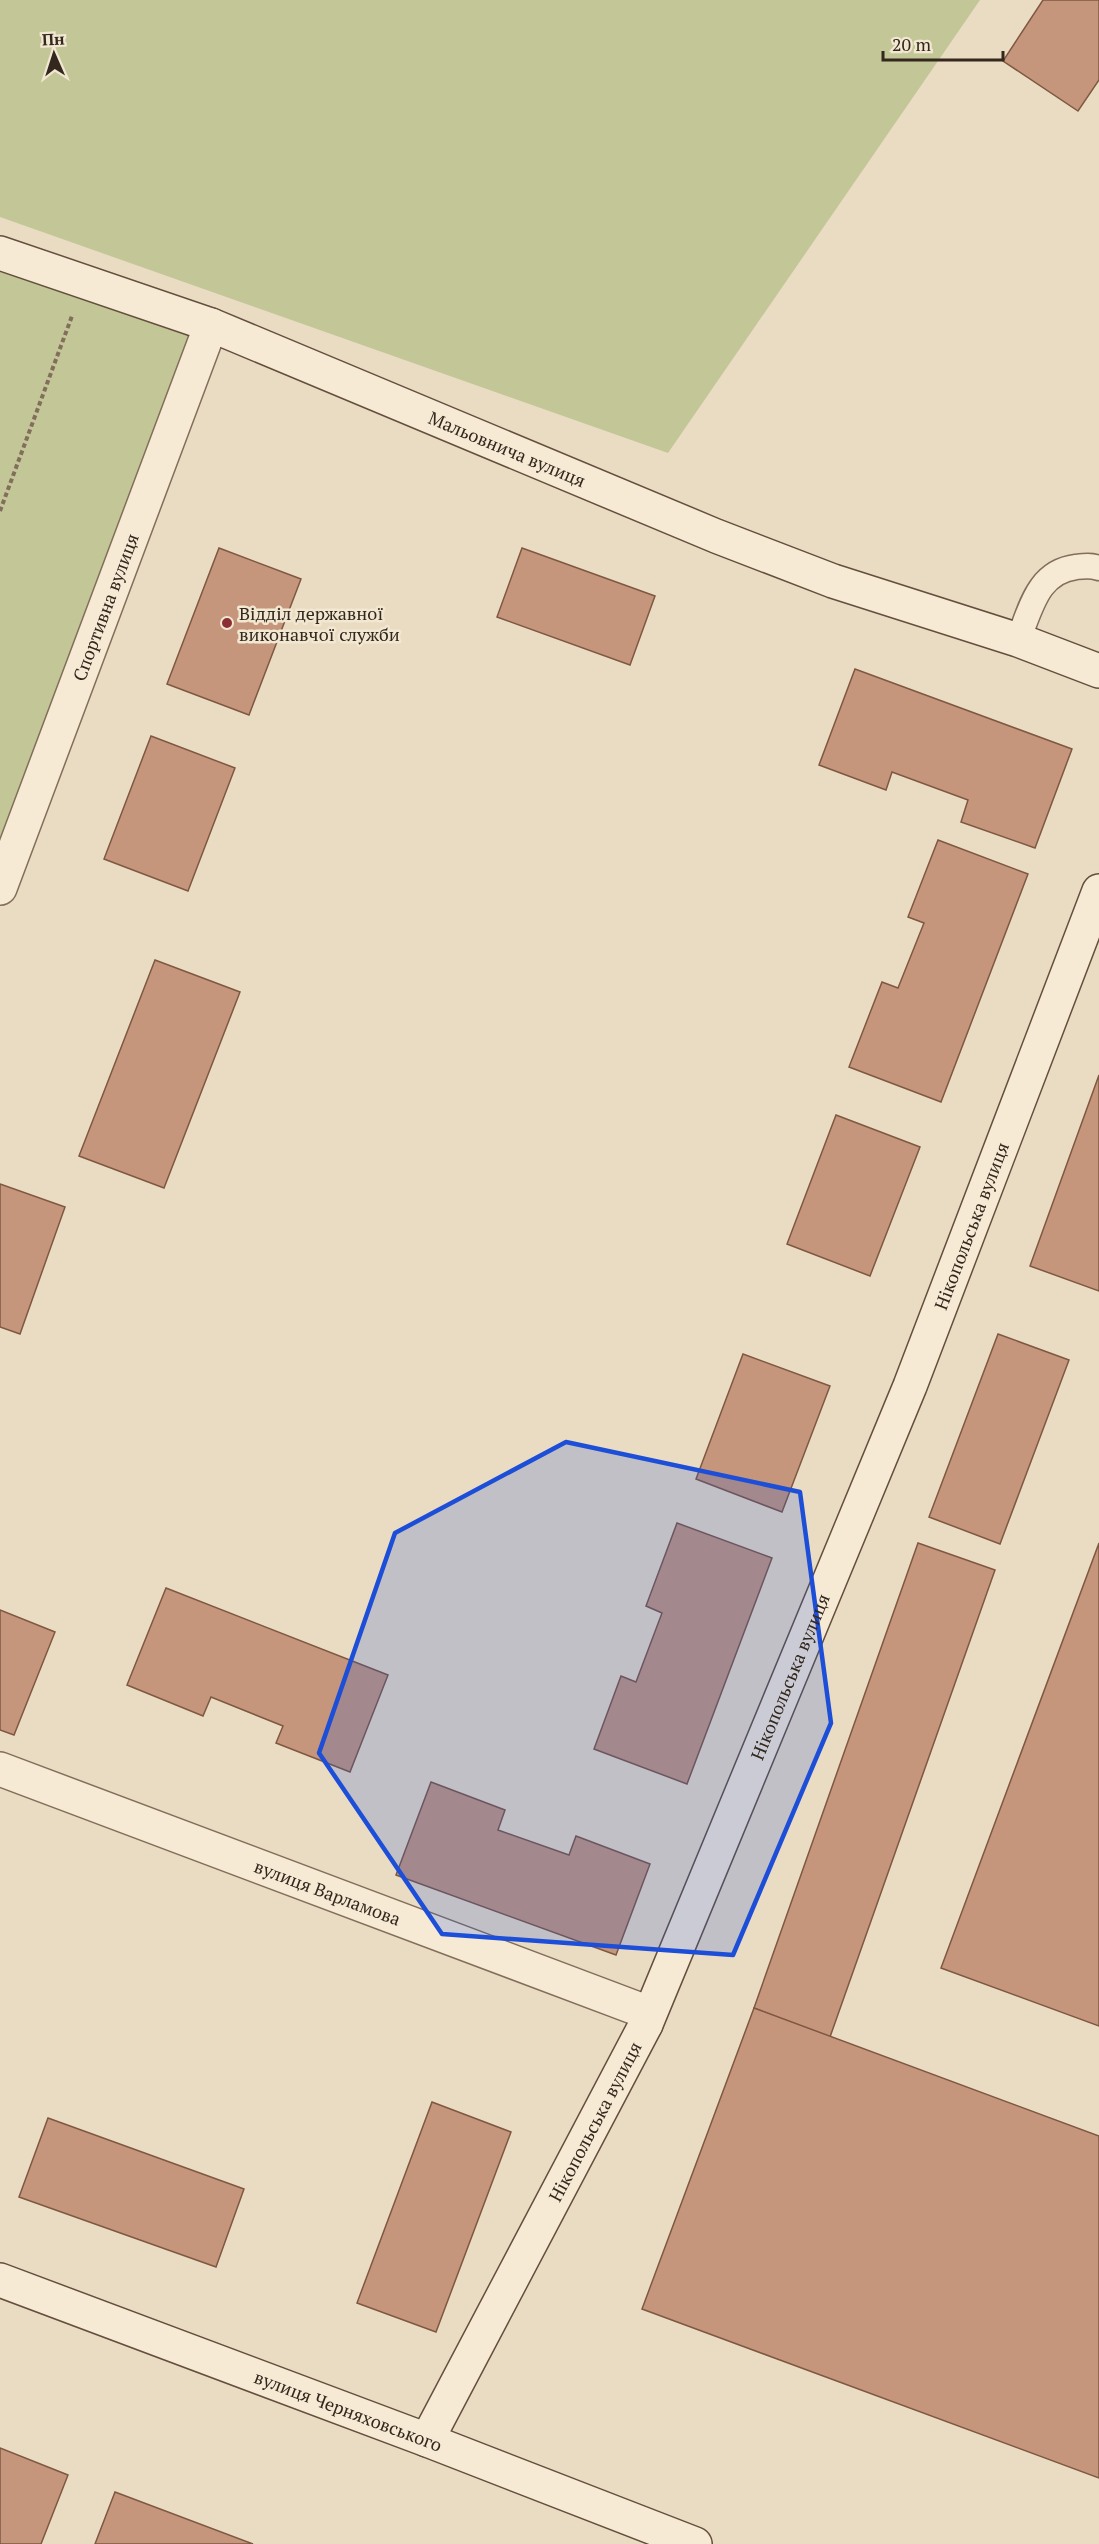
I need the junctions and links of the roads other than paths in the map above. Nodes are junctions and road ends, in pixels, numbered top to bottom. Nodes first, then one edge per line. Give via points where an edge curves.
1 (0, 253) edge
2 (211, 326) junction
3 (1099, 568) edge
4 (1018, 640) junction
5 (1099, 671) edge
6 (0, 888) edge
7 (1099, 891) edge
8 (0, 1769) edge
9 (646, 2024) junction
10 (0, 2280) edge
11 (428, 2440) junction
12 (695, 2544) edge

1 - 2 street, Мальовнича вулиця
2 - 4 street, Мальовнича вулиця via 801,569
2 - 6 street, Спортивна вулиця
3 - 4 lane via 1092,565 1064,569 1041,585
4 - 5 street
7 - 9 street, Нікопольська вулиця via 910,1386
8 - 9 street, вулиця Варламова via 641,2010
9 - 11 street, Нікопольська вулиця
10 - 11 street, вулиця Черняховського
11 - 12 street, вулиця Черняховського

